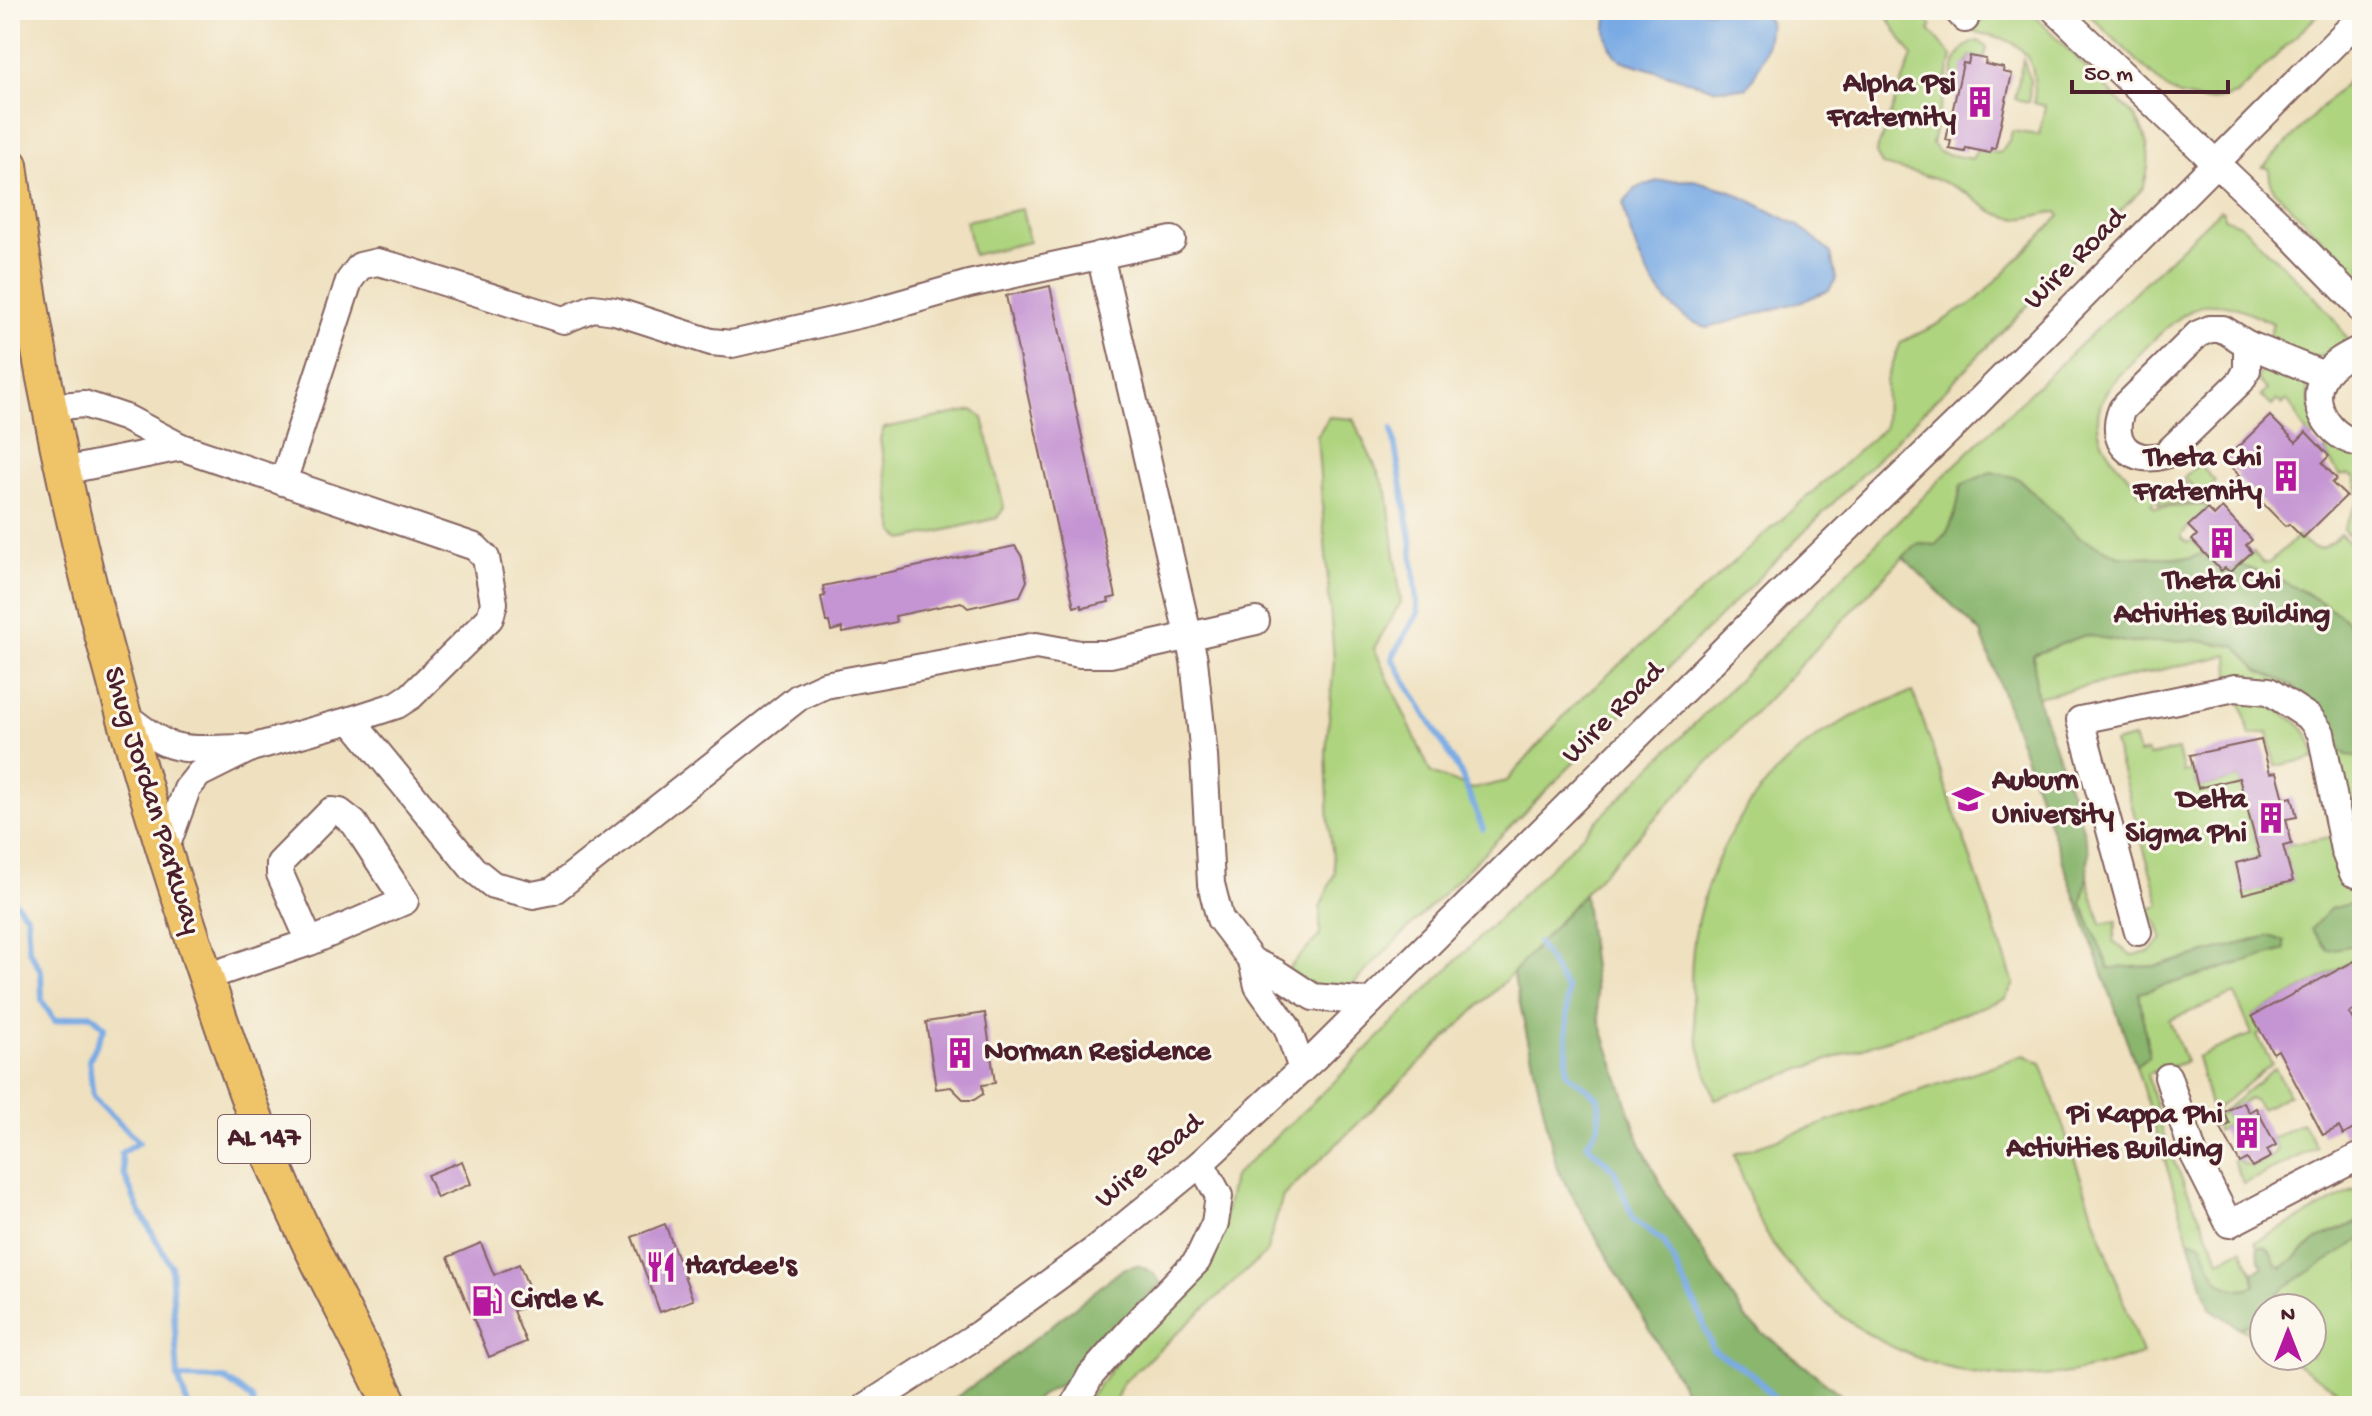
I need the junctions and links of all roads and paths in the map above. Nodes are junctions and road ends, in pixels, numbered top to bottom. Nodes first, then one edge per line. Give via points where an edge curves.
1 (2055, 10) edge
2 (2362, 16) edge
3 (2215, 163) junction
4 (10, 165) edge
5 (1172, 240) dead end
6 (1100, 255) junction
7 (2362, 311) edge
8 (2247, 344) junction
9 (2362, 348) edge
10 (2324, 375) junction
11 (49, 407) junction
12 (2362, 443) edge
13 (181, 447) junction
14 (63, 471) junction
15 (283, 482) junction
16 (1256, 621) dead end
17 (1186, 636) junction
18 (122, 713) junction
19 (351, 720) junction
20 (251, 748) junction
21 (164, 853) junction
22 (2362, 876) edge
23 (2138, 932) dead end
24 (310, 942) junction
25 (1252, 961) junction
26 (206, 977) junction
27 (1370, 1002) junction
28 (1302, 1069) junction
29 (2168, 1077) dead end
30 (2362, 1155) edge
31 (1201, 1163) junction
32 (391, 1406) edge
33 (867, 1406) edge
34 (1074, 1406) edge

1 - 3 street
2 - 3 street, Wire Road
3 - 7 street
3 - 27 street, Wire Road
4 - 11 main road, Shug Jordan Parkway / AL 147
5 - 6 street
6 - 15 street via 732,344 615,311 593,308 564,320 393,266 360,266 349,281
6 - 17 street
8 - 8 street via 2247,370 2241,381 2165,455 2141,458 2122,443 2117,432 2122,409 2198,334 2223,329
8 - 10 street
9 - 10 street
10 - 12 street via 2318,392 2327,424 2340,436
11 - 13 street via 84,404 126,418
11 - 14 main road, Shug Jordan Parkway / AL 147
13 - 14 street
13 - 15 street
14 - 18 main road, Shug Jordan Parkway / AL 147
15 - 19 street via 475,547 486,558 494,603 490,618 411,696
16 - 17 street
17 - 19 street via 1110,654 1036,646 825,685 799,697 553,891 533,895 493,885 473,869
17 - 25 street via 1200,705 1211,884 1220,919
18 - 20 street via 171,745
18 - 21 main road, Shug Jordan Parkway / AL 147
19 - 20 street
20 - 21 street via 199,774 187,789
21 - 26 main road, Shug Jordan Parkway / AL 147
22 - 23 street via 2353,873 2344,850 2321,733 2310,718 2269,691 2235,688 2080,720
24 - 24 street via 405,901 354,823 340,812 331,811 280,863
24 - 26 street
25 - 27 street via 1313,997
25 - 28 street via 1258,986 1287,1027
26 - 32 main road, Shug Jordan Parkway / AL 147 via 282,1184
27 - 28 street, Wire Road
28 - 31 street, Wire Road
29 - 30 street via 2194,1155 2229,1224
31 - 33 street, Wire Road via 1096,1249
31 - 34 street via 1219,1196 1215,1223 1197,1261 1091,1375

